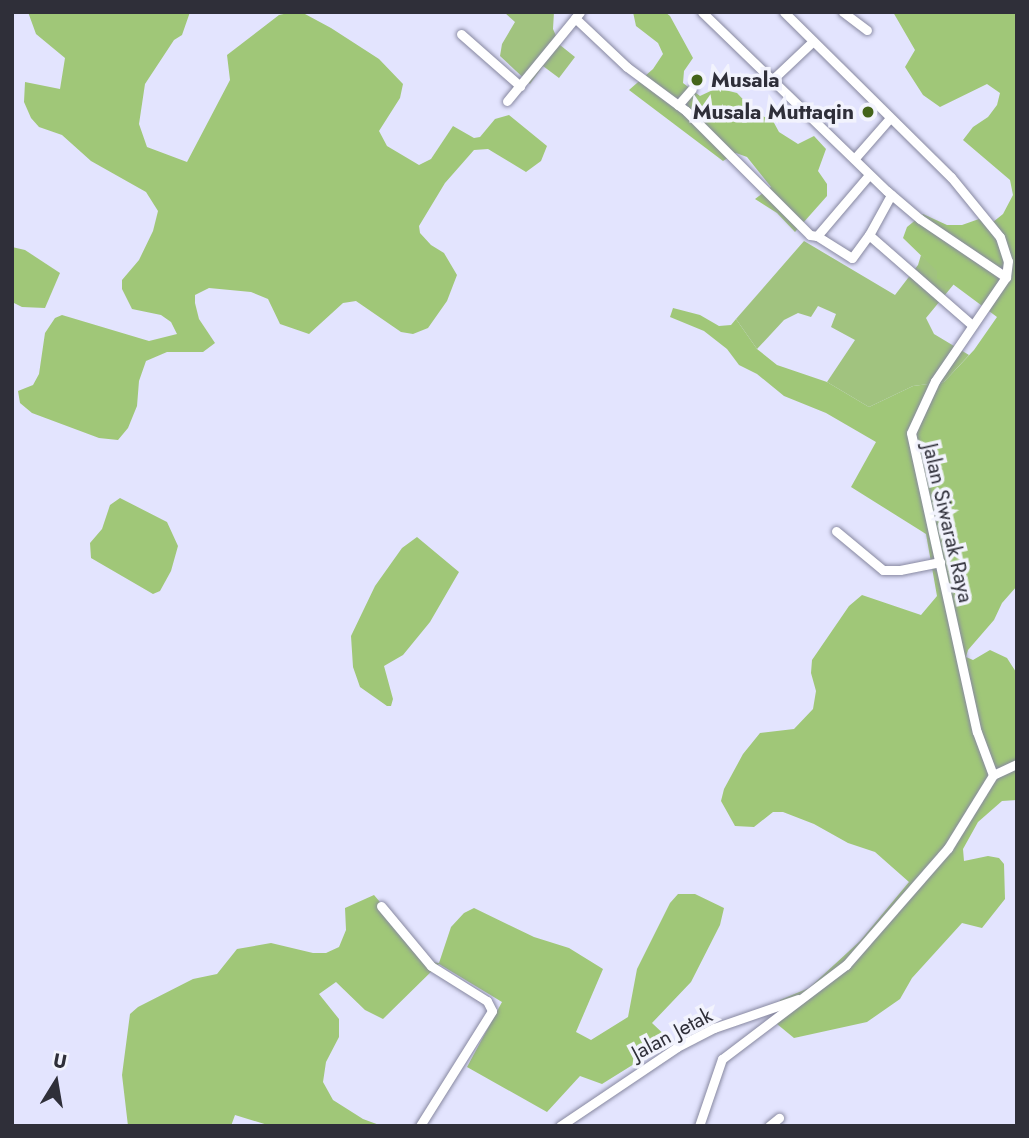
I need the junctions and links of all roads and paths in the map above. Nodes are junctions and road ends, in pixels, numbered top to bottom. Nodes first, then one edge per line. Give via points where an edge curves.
1 (702, 12) edge
2 (784, 12) edge
3 (843, 12) edge
4 (577, 15) edge
5 (867, 30) dead end
6 (461, 34) dead end
7 (813, 41) junction
8 (773, 79) junction
9 (520, 86) junction
10 (692, 89) dead end
11 (507, 101) dead end
12 (678, 105) junction
13 (890, 118) junction
14 (855, 158) junction
15 (869, 175) junction
16 (891, 195) junction
17 (869, 235) junction
18 (817, 236) junction
19 (1006, 277) junction
20 (972, 325) junction
21 (836, 531) dead end
22 (940, 562) junction
23 (1017, 764) edge
24 (993, 775) junction
25 (381, 906) dead end
26 (811, 994) junction
27 (779, 1118) dead end
28 (420, 1126) edge
29 (560, 1126) edge
30 (699, 1126) edge
31 (769, 1126) edge

1 - 8 street
2 - 7 street
3 - 5 street
4 - 9 street
4 - 12 street via 627,67
6 - 9 street
7 - 8 street
7 - 13 street
8 - 14 street
9 - 11 street
10 - 12 street
12 - 18 street via 805,231
13 - 14 street
13 - 19 street via 951,177 1000,237 1009,261
14 - 15 street
15 - 16 street
15 - 18 street
16 - 17 street
16 - 19 street
17 - 18 street via 852,258
17 - 20 street
19 - 20 street, Jalan Siwarak Raya
20 - 22 street, Jalan Siwarak Raya via 935,381 911,433
21 - 22 street via 883,570
22 - 24 street, Jalan Siwarak Raya via 976,732
23 - 24 street
24 - 26 street via 948,848 846,965
25 - 28 street via 431,966 487,1001 492,1011
26 - 29 street, Jalan Jetak via 677,1046
26 - 30 street via 722,1059
27 - 31 street

